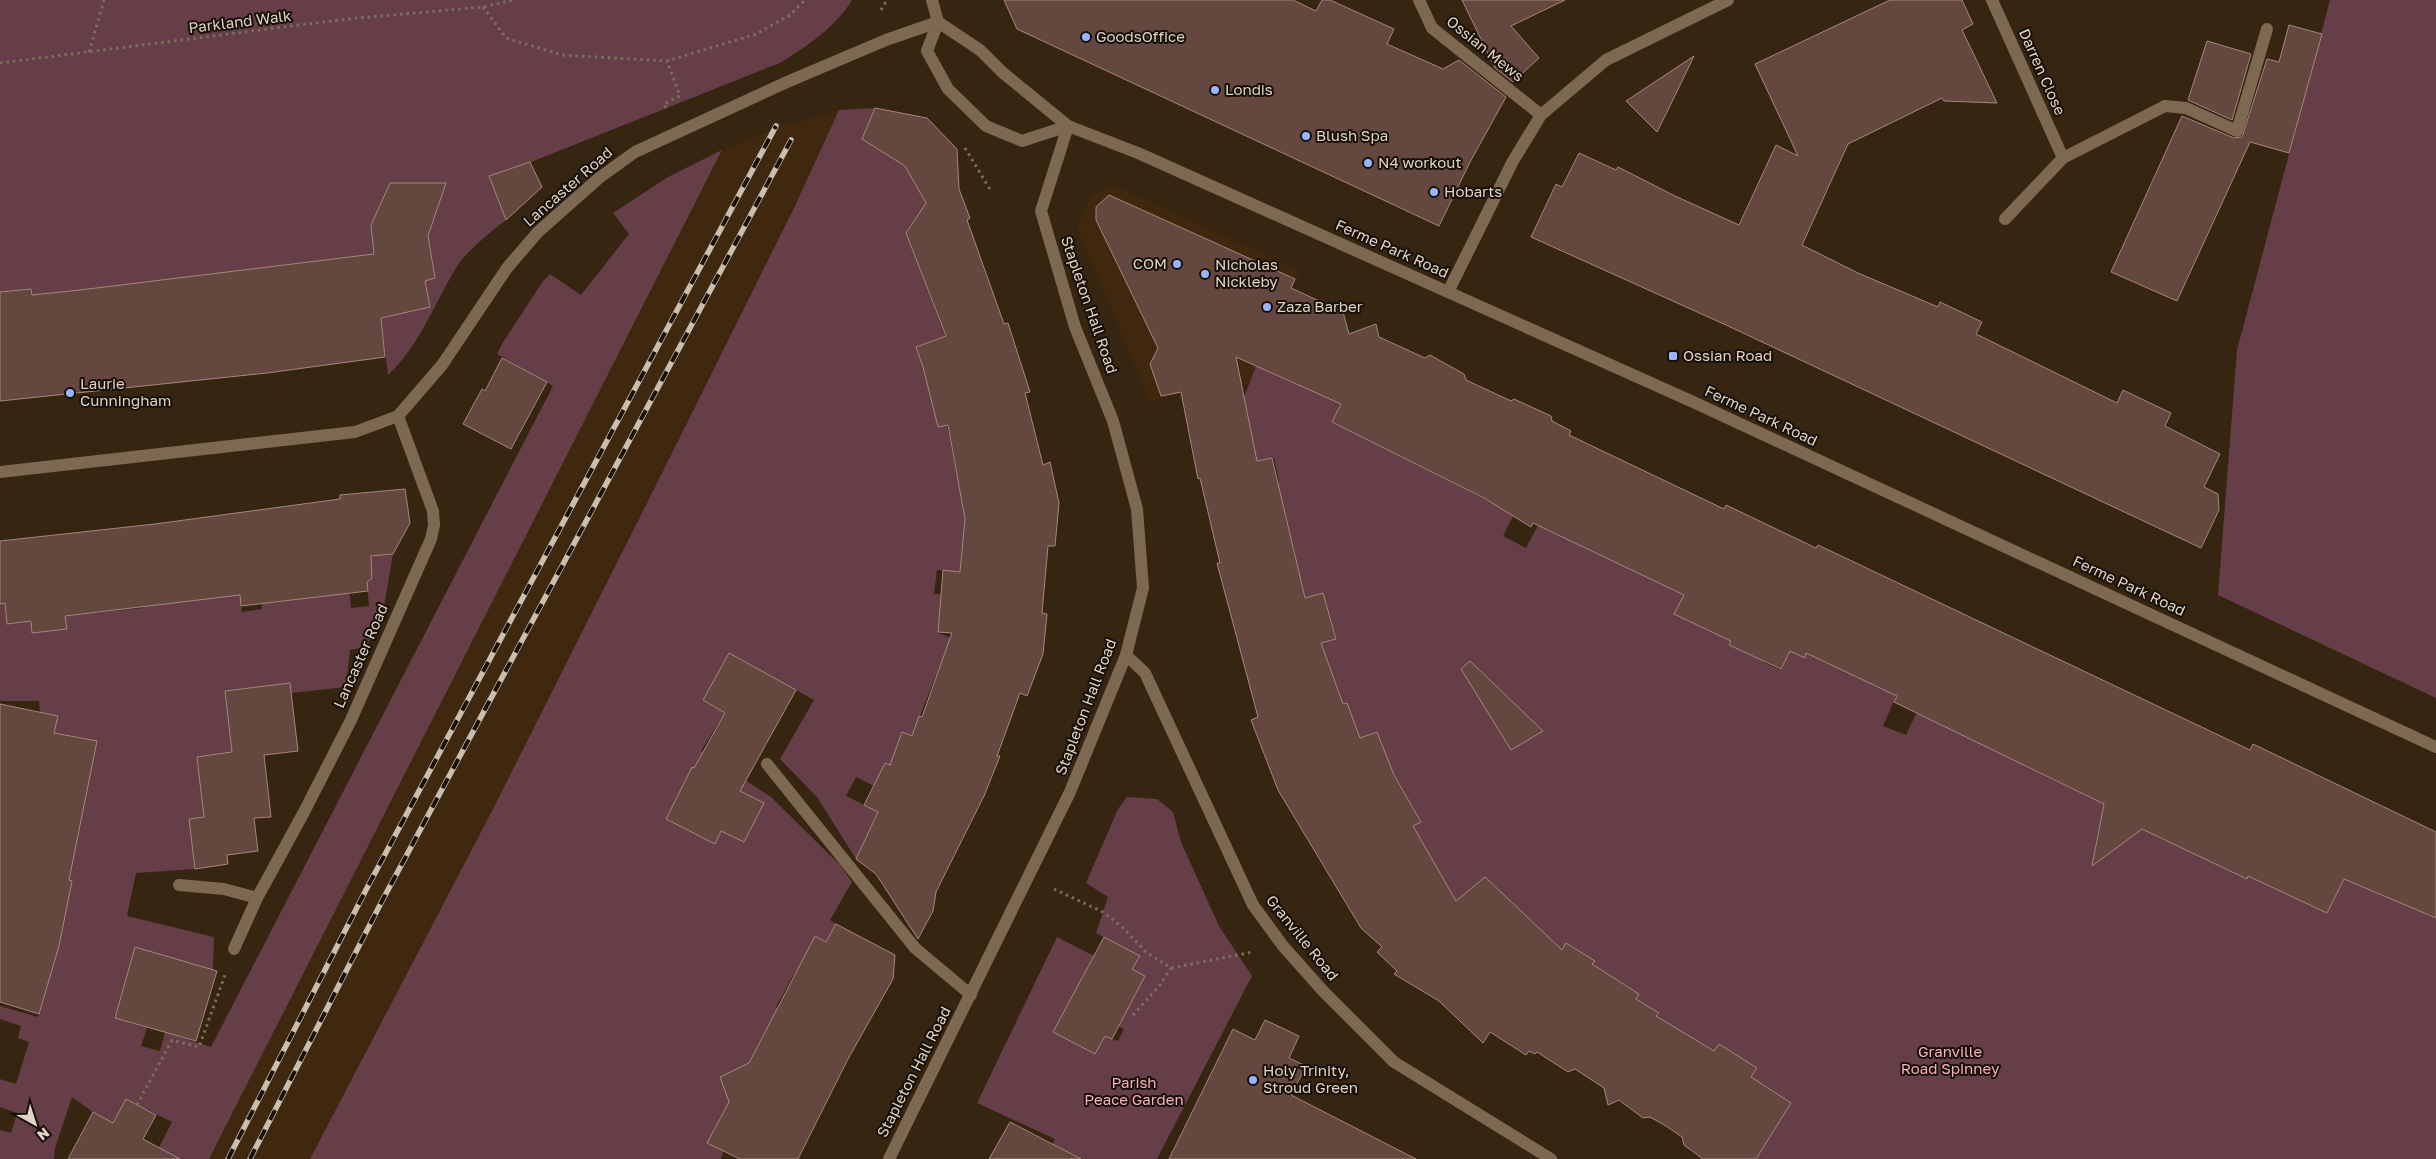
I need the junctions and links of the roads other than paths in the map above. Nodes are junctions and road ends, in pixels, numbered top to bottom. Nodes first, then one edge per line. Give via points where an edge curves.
1 (932, 0) edge
2 (1419, 0) edge
3 (1728, 0) edge
4 (1992, 0) edge
5 (938, 22) junction
6 (2267, 29) dead end
7 (1541, 115) junction
8 (1068, 126) junction
9 (2063, 158) junction
10 (2005, 219) dead end
11 (1448, 292) junction
12 (398, 416) junction
13 (0, 472) edge
14 (1126, 655) junction
15 (2436, 747) edge
16 (767, 764) dead end
17 (179, 885) dead end
18 (257, 898) junction
19 (234, 949) road end
20 (971, 995) junction
21 (889, 1159) edge
22 (1551, 1159) edge

1 - 5 street
2 - 7 street, Ossian Mews via 1432,28
3 - 7 street via 1606,60
4 - 9 street, Darren Close
5 - 8 street via 980,50
5 - 8 street via 928,51 948,89 986,126 1022,141
5 - 12 street, Lancaster Road via 877,44 676,132 635,152 599,178 538,232 506,268 442,365
6 - 9 street via 2237,131 2186,108 2165,106
7 - 11 street via 1513,160
8 - 11 street, Ferme Park Road via 1138,152
8 - 14 street, Stapleton Hall Road via 1041,211 1075,326 1113,421 1137,509 1143,588
9 - 10 street
11 - 15 street, Ferme Park Road via 1691,401
12 - 13 street, Lancaster Road via 355,432
12 - 18 street, Lancaster Road via 432,511 431,539 351,720
14 - 20 street, Stapleton Hall Road via 1070,792
14 - 22 street, Granville Road via 1145,672 1253,905 1283,946 1394,1062
16 - 20 street via 915,948
17 - 18 street via 224,889
18 - 19 street, Lancaster Road
20 - 21 street, Stapleton Hall Road

